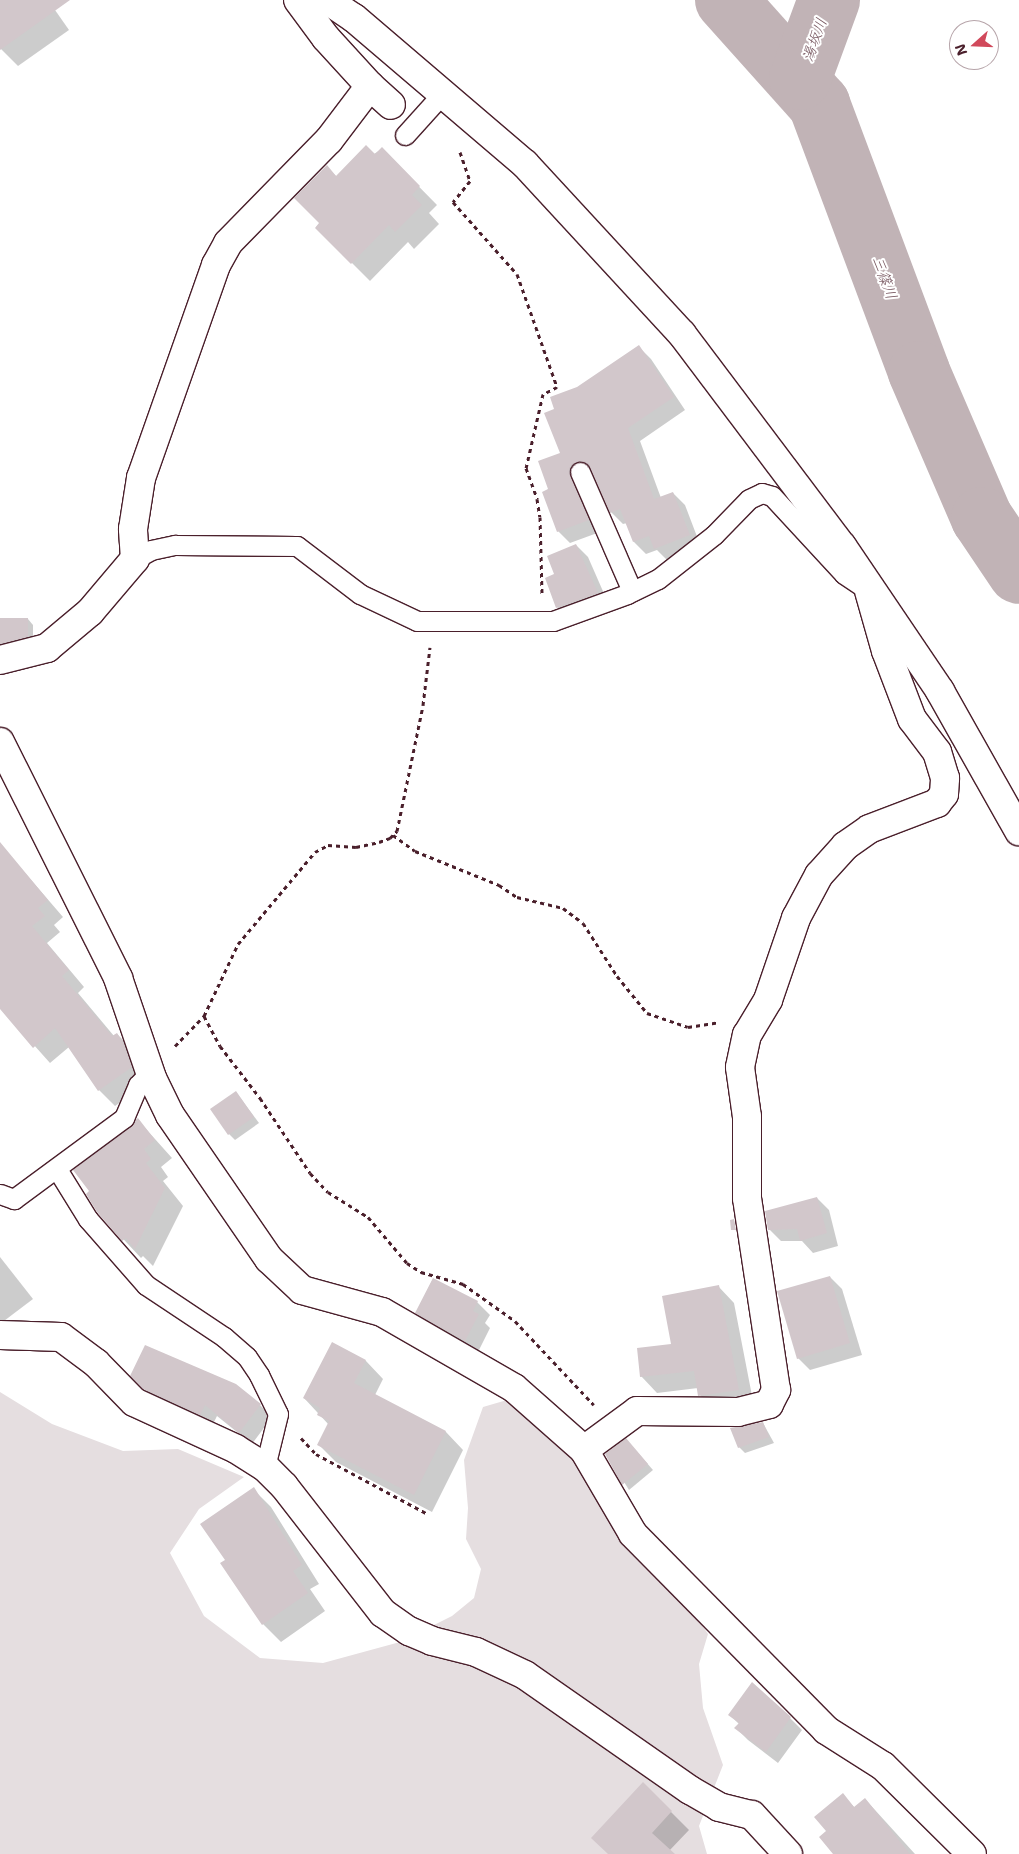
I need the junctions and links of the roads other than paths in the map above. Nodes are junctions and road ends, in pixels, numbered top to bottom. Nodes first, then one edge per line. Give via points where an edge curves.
1 (298, 0) edge
2 (327, 0) edge
3 (370, 86) junction
4 (436, 102) junction
5 (391, 105) dead end
6 (405, 135) dead end
7 (580, 472) dead end
8 (134, 560) junction
9 (632, 591) junction
10 (869, 591) junction
11 (0, 660) edge
12 (0, 742) edge
13 (1019, 831) edge
14 (150, 1071) junction
15 (57, 1170) junction
16 (0, 1194) edge
17 (0, 1335) edge
18 (584, 1450) junction
19 (264, 1467) junction
20 (788, 1854) edge
21 (972, 1854) edge

1 - 3 street via 326,38
2 - 4 street via 354,18
3 - 5 street
3 - 8 street via 329,140 228,243 216,265 141,478 132,529
4 - 6 lane
4 - 10 street via 525,164 682,334 842,546
7 - 9 lane
8 - 9 lane via 151,550 175,545 297,546 360,594 408,617 432,622 543,622
8 - 11 street via 90,612 47,648
9 - 10 lane via 671,569 714,535 749,499 762,493 772,496 844,574
10 - 13 street via 940,691
10 - 18 street via 886,651 912,719 937,752 945,778 944,794 937,803 869,829 845,846 819,875 796,918 768,1000 747,1035 740,1067 746,1117 747,1198 776,1390 769,1404 738,1412 637,1411 612,1426
12 - 14 street via 118,978
14 - 15 lane via 138,1085 124,1118
14 - 18 street via 170,1115 247,1229 286,1279 302,1290 382,1312 506,1383
15 - 16 lane via 14,1199
15 - 19 lane via 88,1219 146,1285 224,1337 247,1357 278,1414
17 - 19 street via 61,1337 96,1363 134,1402 236,1449
18 - 21 street via 633,1534 826,1730 883,1766
19 - 20 street via 284,1486 383,1613 409,1631 476,1652 525,1676 690,1790 719,1807 752,1815

